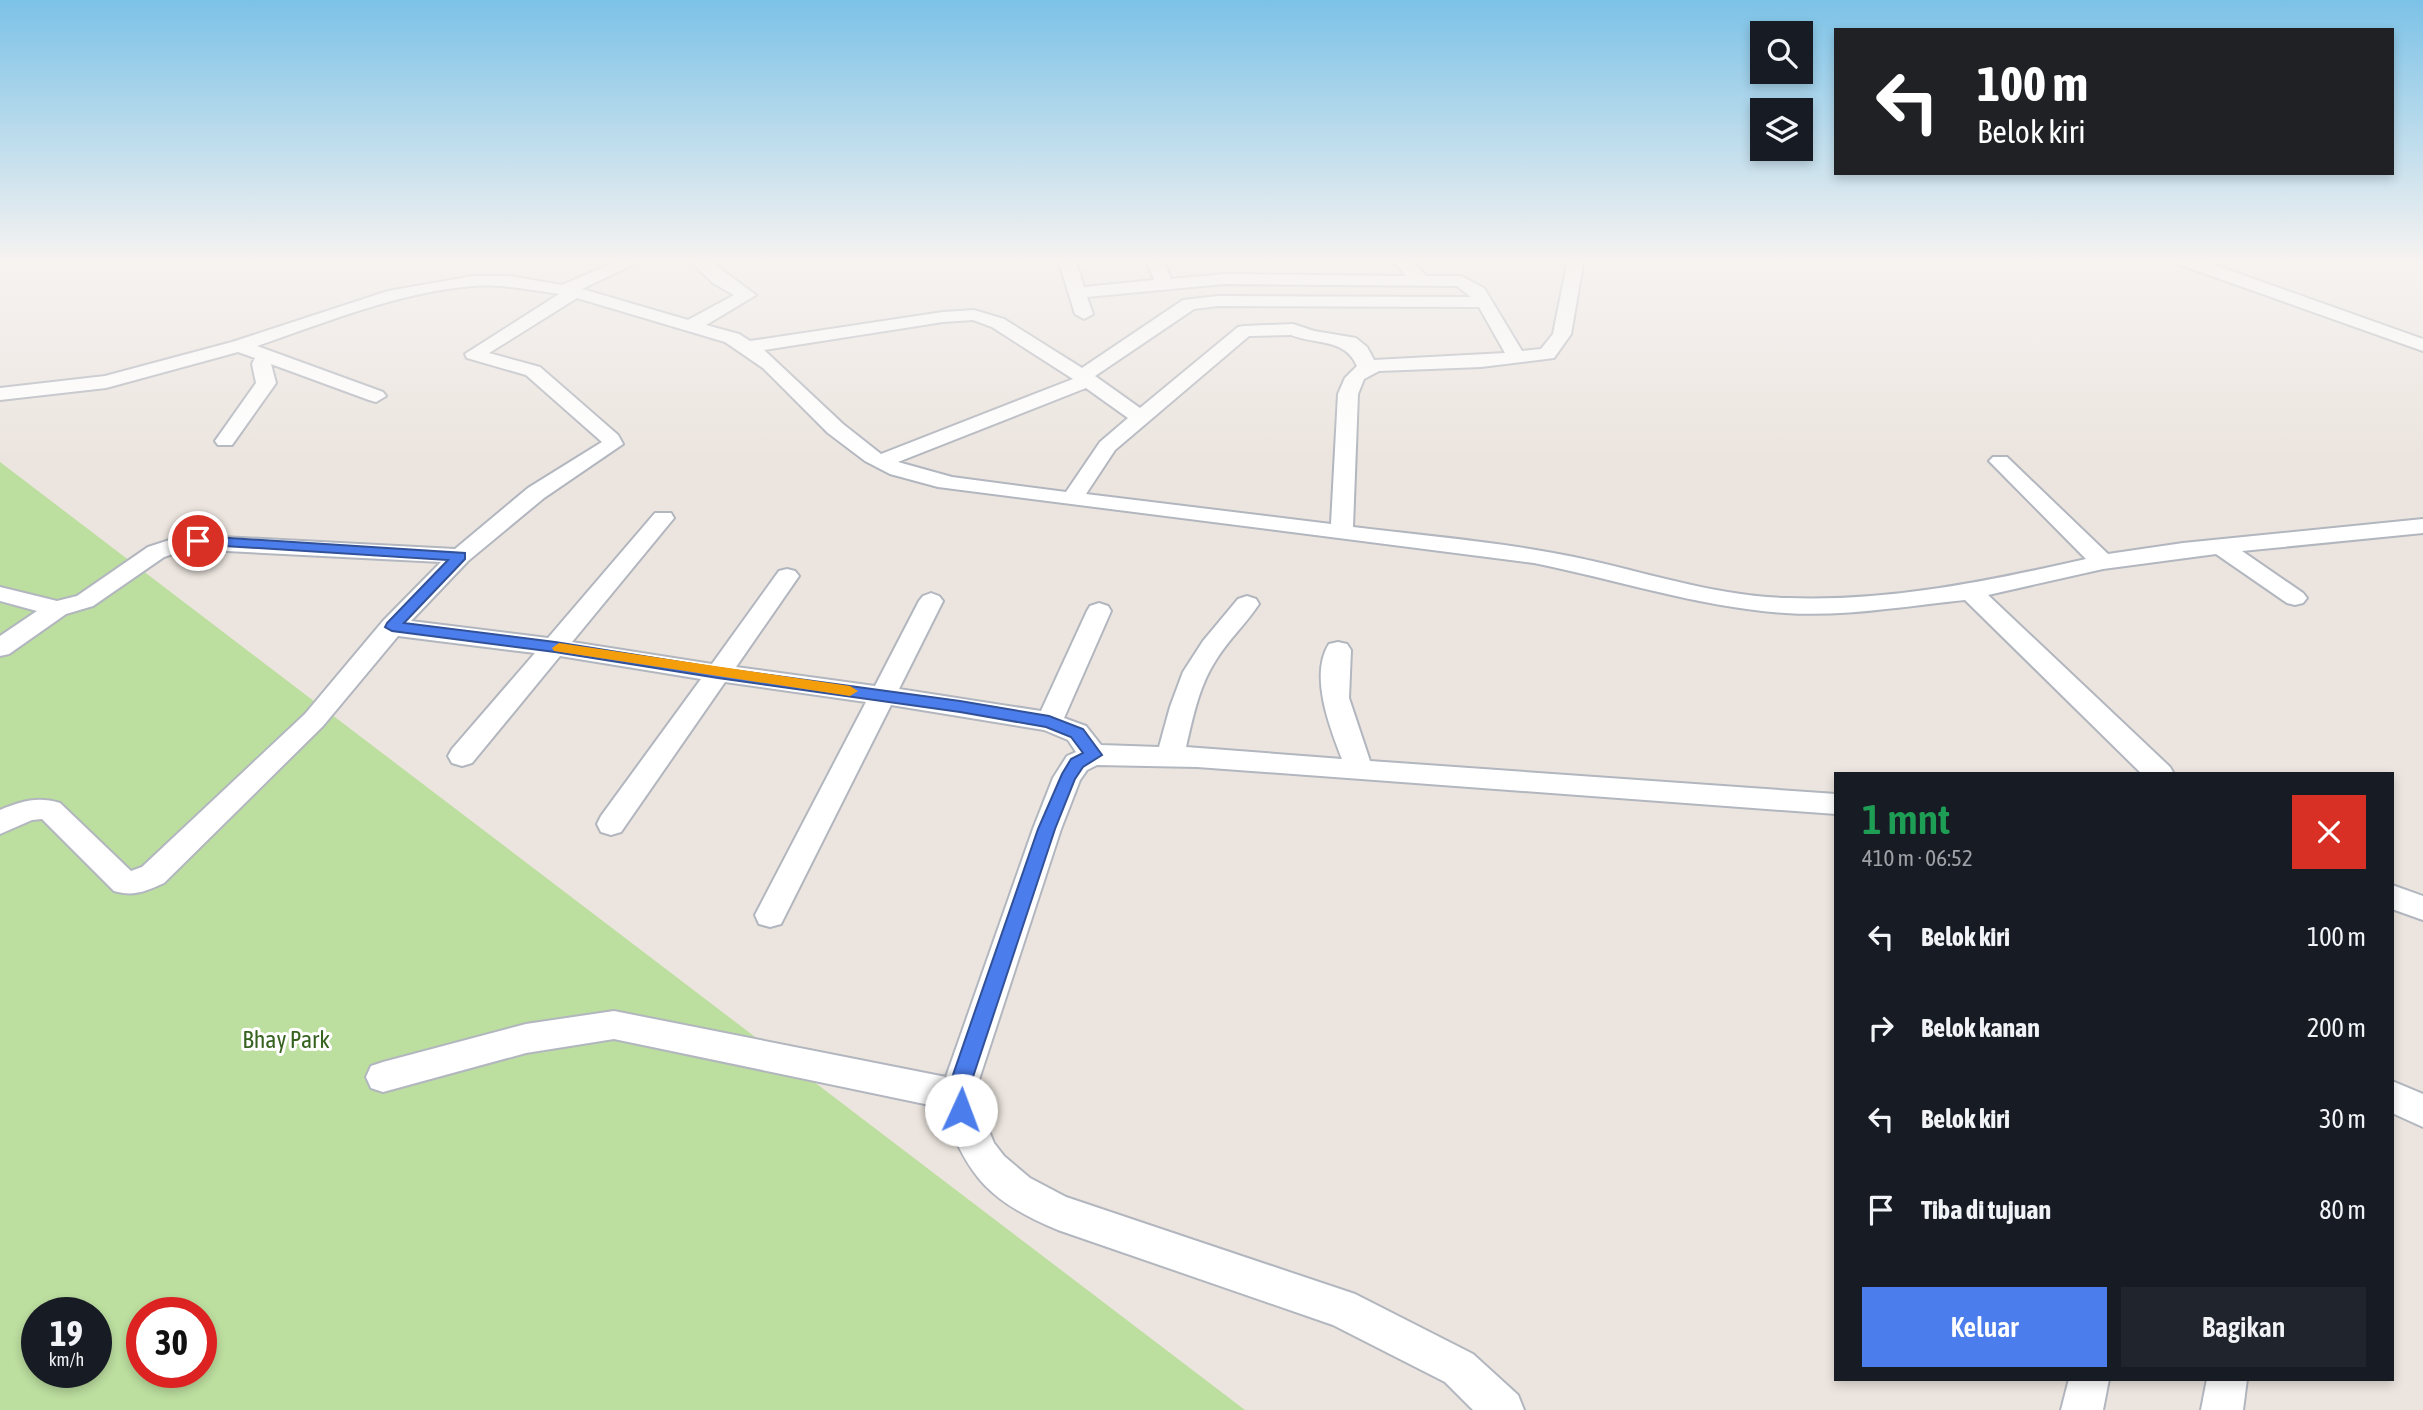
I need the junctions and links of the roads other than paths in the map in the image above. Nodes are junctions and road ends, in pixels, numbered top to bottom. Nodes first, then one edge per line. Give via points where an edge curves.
1 (302, 325) edge
2 (518, 325) edge
3 (686, 325) edge
4 (892, 325) edge
5 (1001, 325) edge
6 (1160, 325) edge
7 (1232, 325) edge
8 (1499, 325) edge
9 (1564, 325) edge
10 (2365, 325) edge
11 (690, 326) joint
12 (1241, 333) junction
13 (2423, 345) edge
14 (239, 346) junction
15 (749, 347) junction
16 (265, 356) junction
17 (1517, 358) junction
18 (1368, 368) junction
19 (1085, 378) junction
20 (0, 394) edge
21 (376, 396) dead end
22 (1140, 417) junction
23 (225, 441) dead end
24 (881, 461) junction
25 (2000, 461) dead end
26 (1072, 499) junction
27 (663, 518) dead end
28 (2423, 526) edge
29 (1342, 531) junction
30 (2220, 546) junction
31 (460, 556) junction
32 (2103, 562) junction
33 (787, 576) dead end
34 (1970, 592) junction
35 (0, 594) edge
36 (2295, 598) dead end
37 (932, 601) dead end
38 (1247, 604) dead end
39 (57, 608) junction
40 (1099, 611) dead end
41 (392, 627) junction
42 (555, 647) junction
43 (0, 648) edge
44 (1338, 650) dead end
45 (718, 673) junction
46 (885, 695) junction
47 (1049, 722) junction
48 (1093, 755) junction
49 (462, 756) dead end
50 (1171, 756) junction
51 (1360, 770) junction
52 (2158, 772) edge
53 (1834, 804) edge
54 (0, 823) edge
55 (611, 824) dead end
56 (2394, 898) edge
57 (2423, 908) edge
58 (769, 915) dead end
59 (383, 1077) dead end
60 (957, 1095) junction
61 (2394, 1097) edge
62 (2423, 1111) edge
63 (2089, 1381) edge
64 (2227, 1381) edge
65 (1503, 1410) edge
66 (2082, 1410) edge
67 (2222, 1410) edge

1 - 14 street
2 - 31 street via 474,354 533,372 613,444 542,488
3 - 11 street
4 - 15 street
5 - 19 street
6 - 19 street
7 - 12 street
8 - 17 street
9 - 17 street via 1547,354
10 - 13 street
11 - 15 street
12 - 18 street via 1293,329 1349,342 1360,351
12 - 22 street
14 - 16 street
14 - 20 street via 106,382
15 - 24 street via 774,365 823,417
16 - 21 street
16 - 23 street via 261,364 266,383 263,391
17 - 18 street
18 - 29 street via 1355,375 1348,394
19 - 22 street
19 - 24 street
22 - 26 street via 1107,446
24 - 26 street via 934,480
25 - 32 street
26 - 29 street
27 - 42 street
28 - 30 street
29 - 34 street via 1563,561 1734,601 1819,606
30 - 32 street
30 - 36 street
31 - 39 street via 185,541 156,552 85,601
31 - 41 street
32 - 34 street
33 - 45 street
34 - 52 street
35 - 39 street
37 - 46 street
38 - 50 street via 1195,674
39 - 43 street
40 - 47 street
41 - 42 street
41 - 54 street via 314,720 153,875 125,883 50,810 24,811
42 - 45 street
42 - 49 street
44 - 51 street via 1333,675 1335,705
45 - 46 street
45 - 55 street
46 - 47 street
46 - 58 street
47 - 48 street via 1077,733
48 - 50 street
48 - 60 street via 1077,763 1046,829
50 - 51 street
51 - 53 street
56 - 57 street
59 - 60 street via 528,1037 574,1027 614,1025
60 - 65 street via 984,1161 1018,1193 1058,1212 1341,1308 1459,1368
61 - 62 street
63 - 66 street
64 - 67 street

